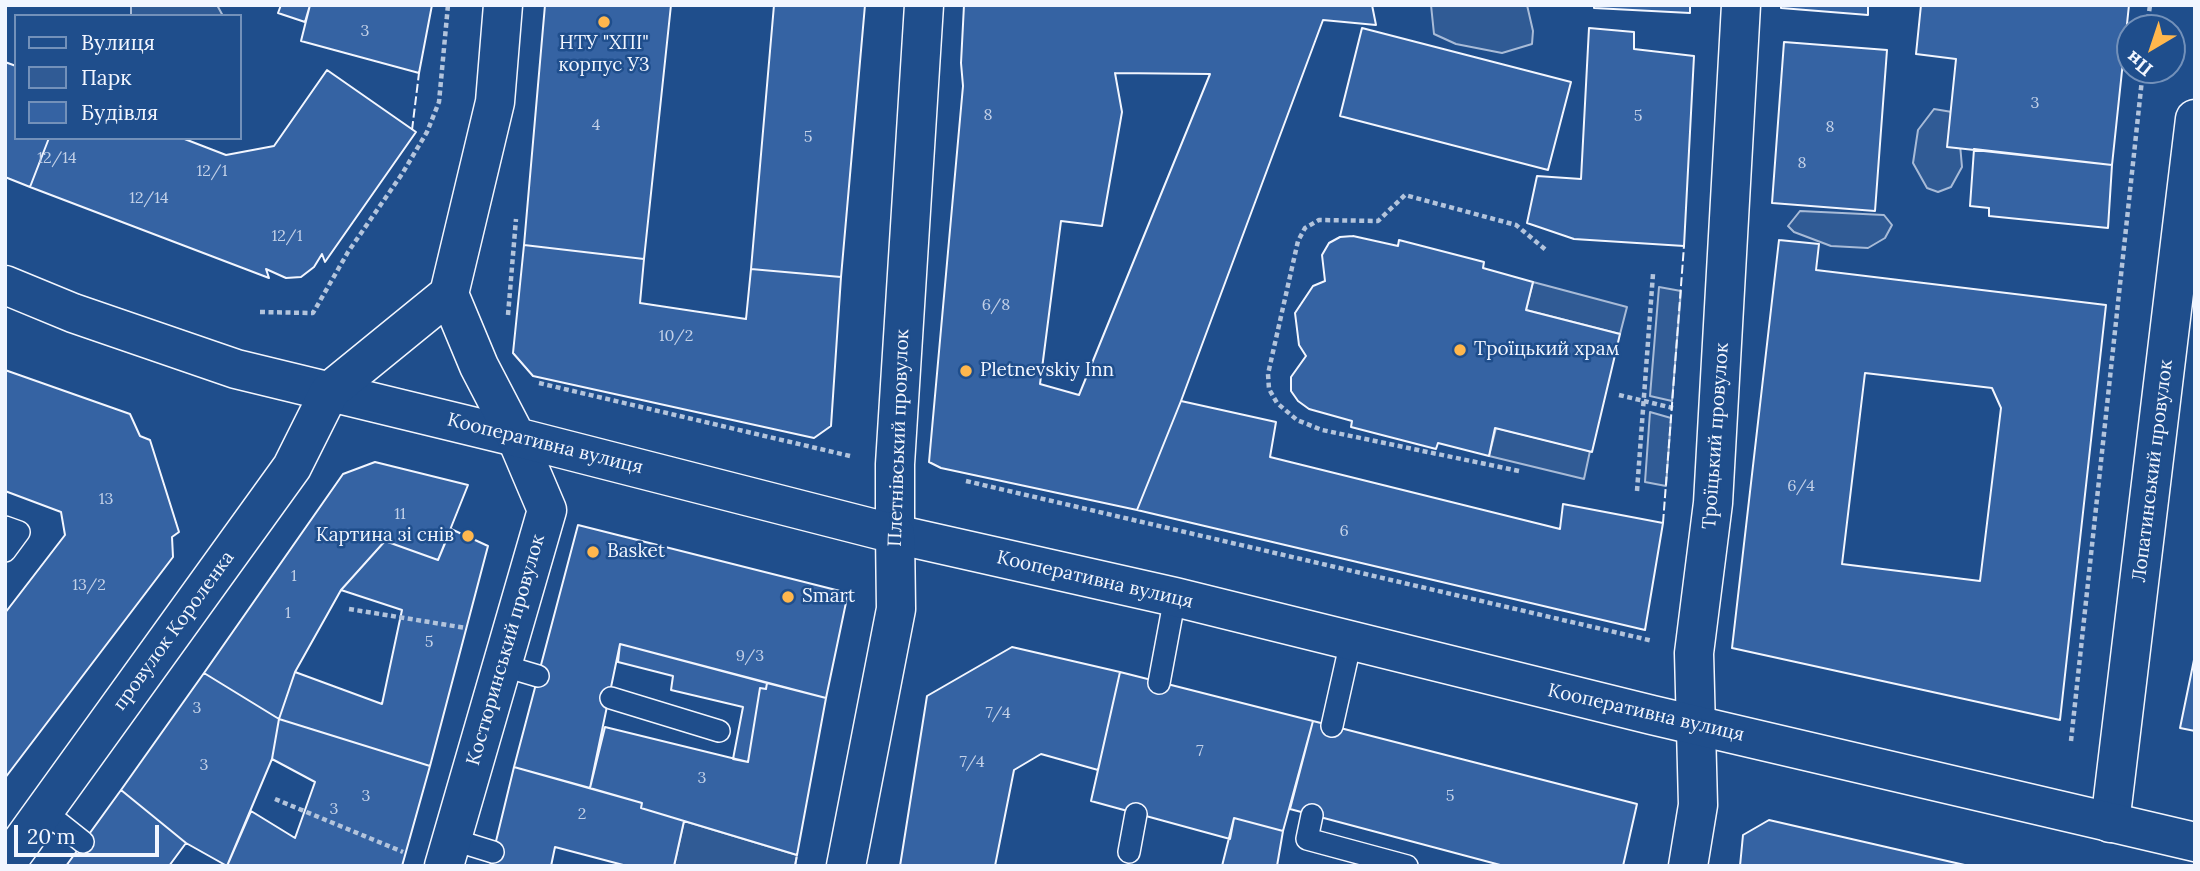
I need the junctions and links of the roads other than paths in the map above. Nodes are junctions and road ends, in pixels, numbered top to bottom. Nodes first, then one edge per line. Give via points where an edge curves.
1 (503, 5) edge
2 (924, 5) edge
3 (1741, 5) edge
4 (2195, 119) edge
5 (5, 285) edge
6 (449, 294) junction
7 (330, 391) junction
8 (516, 437) junction
9 (5, 527) edge
10 (895, 534) junction
11 (5, 551) edge
12 (1175, 597) junction
13 (1351, 641) junction
14 (501, 666) junction
15 (538, 677) dead end
16 (1159, 682) dead end
17 (611, 698) dead end
18 (1697, 725) junction
19 (1332, 726) dead end
20 (719, 731) dead end
21 (44, 811) junction
22 (1136, 814) dead end
23 (1312, 815) dead end
24 (2110, 822) junction
25 (83, 842) dead end
26 (2195, 842) edge
27 (493, 852) dead end
28 (1129, 852) dead end
29 (447, 853) edge
30 (5, 865) edge
31 (846, 866) edge
32 (1407, 866) edge
33 (1688, 866) edge

1 - 6 street via 495,102
2 - 10 street, Плетнівський провулок via 896,450
3 - 18 street, Троїцький провулок via 1713,503 1695,653
4 - 24 street, Лопатинський провулок
5 - 7 street, Кооперативна вулиця via 236,369
6 - 7 street
6 - 8 street, Костюринський провулок
7 - 8 street, Кооперативна вулиця
7 - 21 street, провулок Короленка via 292,467
8 - 10 street, Кооперативна вулиця
8 - 14 street, Костюринський провулок via 547,510
9 - 11 lane via 19,531
10 - 12 street, Кооперативна вулиця
10 - 31 street, Плетнівський провулок via 896,609
12 - 13 street, Кооперативна вулиця
12 - 16 lane
13 - 18 street, Кооперативна вулиця
13 - 19 lane
14 - 15 lane
14 - 29 street, Костюринський провулок
17 - 20 lane
18 - 24 street, Кооперативна вулиця
18 - 33 street, Троїцький провулок via 1698,805
21 - 25 lane
21 - 30 street, провулок Короленка
22 - 28 lane
23 - 32 lane via 1307,839
24 - 26 street, Кооперативна вулиця
27 - 29 lane

